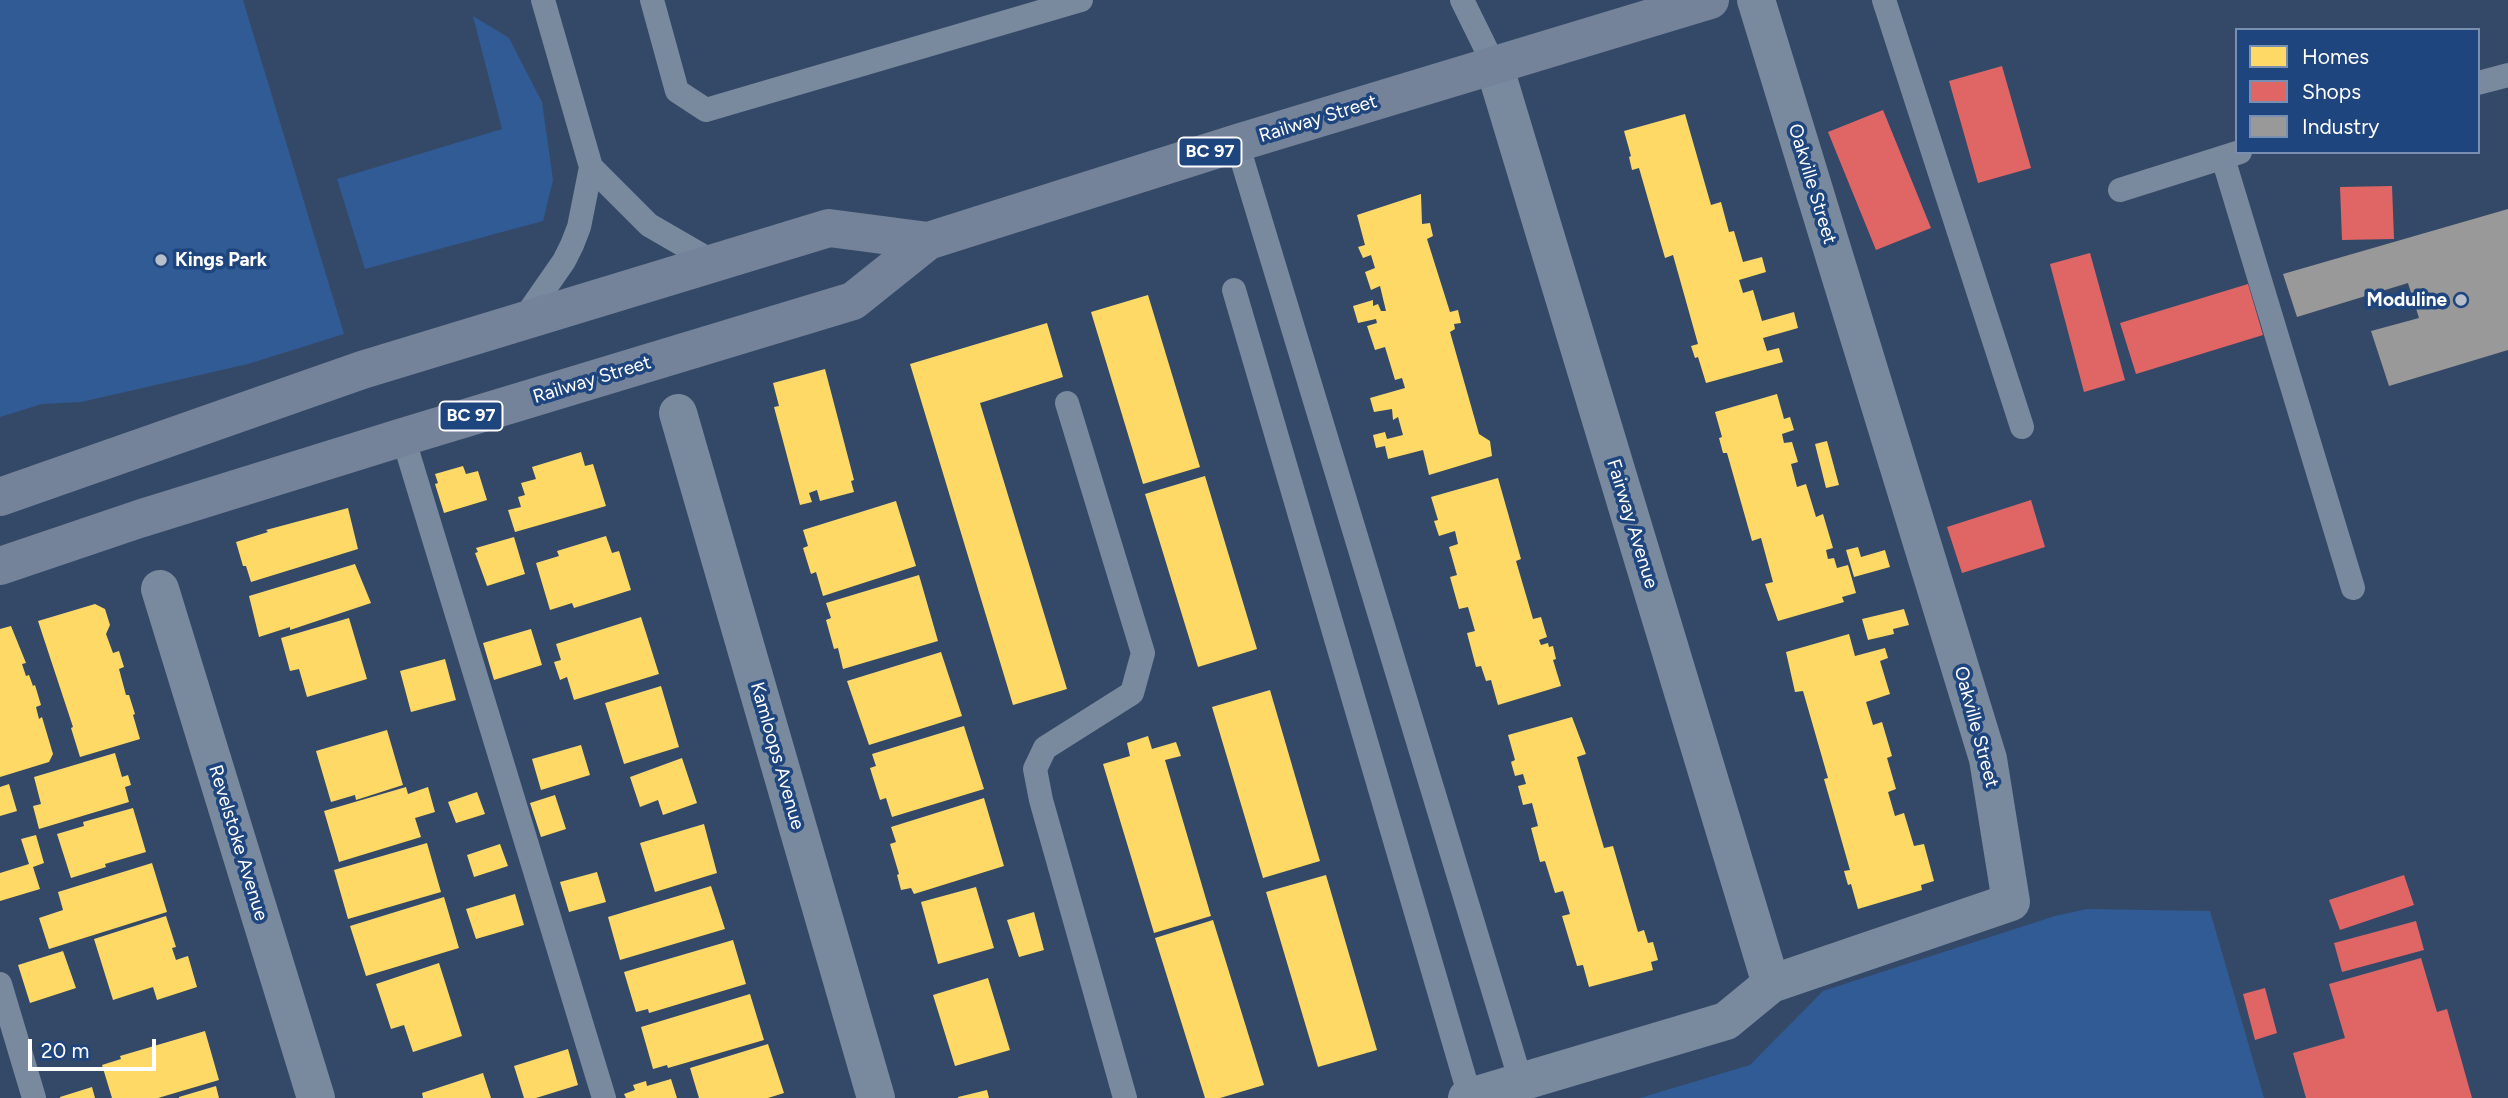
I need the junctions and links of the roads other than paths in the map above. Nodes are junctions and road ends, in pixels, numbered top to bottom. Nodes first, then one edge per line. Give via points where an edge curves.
1 (543, 0) edge
2 (652, 0) edge
3 (1081, 0) edge
4 (1462, 0) edge
5 (1710, 0) edge
6 (1756, 0) edge
7 (1884, 0) edge
8 (1494, 65) junction
9 (2508, 75) edge
10 (2480, 82) edge
11 (1237, 143) junction
12 (2232, 155) edge
13 (591, 167) junction
14 (2120, 190) dead end
15 (928, 240) junction
16 (713, 262) junction
17 (1234, 290) dead end
18 (523, 320) junction
19 (1067, 403) dead end
20 (678, 413) dead end
21 (2022, 427) dead end
22 (403, 437) junction
23 (0, 498) edge
24 (0, 566) edge
25 (2353, 588) dead end
26 (160, 589) dead end
27 (0, 984) edge
28 (1771, 984) junction
29 (1521, 1082) junction
30 (34, 1098) edge
31 (316, 1098) edge
32 (604, 1098) edge
33 (876, 1098) edge
34 (1125, 1098) edge
35 (1469, 1098) edge

1 - 13 lane
2 - 3 lane via 677,91 706,110
4 - 8 lane
5 - 8 highway, Railway Street / BC 97
6 - 28 street, Oakville Street via 1988,759 2011,902
7 - 21 lane
8 - 11 highway, Railway Street / BC 97
8 - 28 street, Fairway Avenue
9 - 10 lane
11 - 15 highway, Railway Street / BC 97
11 - 29 lane
12 - 14 lane
12 - 25 lane
13 - 16 lane via 649,225
13 - 18 lane via 572,245
15 - 16 highway, Railway Street / BC 97 via 829,228
15 - 22 highway, Railway Street / BC 97 via 853,301
16 - 18 highway, Railway Street / BC 97
17 - 35 lane
18 - 23 highway, Railway Street / BC 97 via 362,370
19 - 34 lane via 1143,653 1132,693 1045,748 1035,769
20 - 33 street, Kamloops Avenue
22 - 24 highway, Railway Street / BC 97
22 - 32 lane
26 - 31 street, Revelstoke Avenue
27 - 30 lane
28 - 29 street, Oakville Street via 1726,1021
29 - 35 street, Oakville Street

